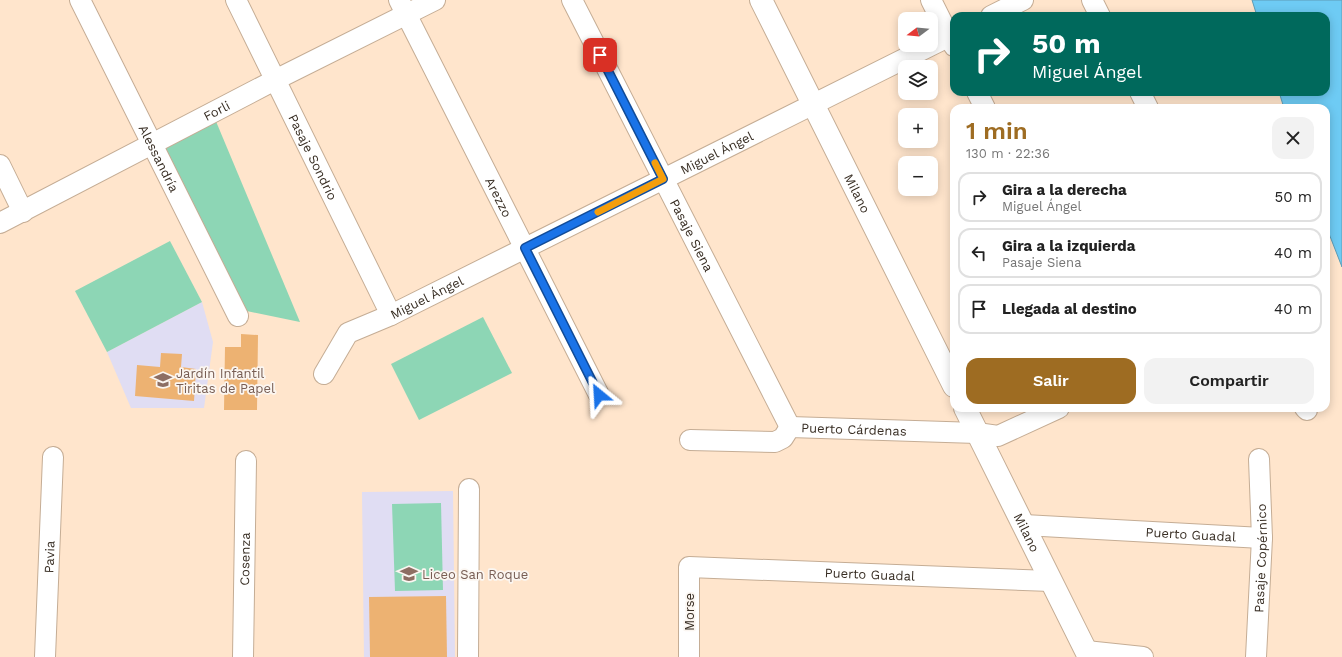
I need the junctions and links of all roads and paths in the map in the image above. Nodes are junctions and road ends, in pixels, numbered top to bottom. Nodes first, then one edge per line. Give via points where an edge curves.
1 (80, 0) edge
2 (236, 0) edge
3 (435, 0) edge
4 (572, 0) edge
5 (761, 0) edge
6 (931, 0) edge
7 (1023, 0) edge
8 (1092, 0) edge
9 (403, 7) edge
10 (998, 12) edge
11 (1098, 12) edge
12 (950, 35) edge
13 (950, 40) edge
14 (275, 80) junction
15 (813, 104) junction
16 (151, 145) junction
17 (0, 166) edge
18 (663, 179) junction
19 (23, 212) junction
20 (0, 223) edge
21 (525, 248) junction
22 (391, 315) junction
23 (238, 316) dead end
24 (324, 374) dead end
25 (950, 378) edge
26 (599, 395) dead end
27 (967, 412) edge
28 (1050, 412) edge
29 (790, 427) junction
30 (977, 433) junction
31 (690, 440) dead end
32 (53, 457) dead end
33 (1259, 459) dead end
34 (246, 462) dead end
35 (469, 489) dead end
36 (1024, 525) junction
37 (1262, 538) junction
38 (689, 567) joint
39 (1051, 581) junction
40 (1088, 654) edge
41 (45, 657) edge
42 (243, 657) edge
43 (468, 657) edge
44 (689, 657) edge
45 (1143, 657) edge
46 (1256, 657) edge

1 - 16 street, Alessandría
2 - 14 street, Pasaje Sondrio
3 - 9 street, Forli
4 - 18 street, Pasaje Siena
5 - 15 street, Milano
6 - 12 street
7 - 10 street
8 - 11 street
9 - 14 street, Forli
9 - 21 street, Arezzo
13 - 15 street, Miguel Ángel
14 - 16 street, Forli
14 - 22 street, Pasaje Sondrio
15 - 18 street, Miguel Ángel
15 - 25 street, Milano
16 - 19 street, Forli
16 - 23 street, Alessandría
17 - 19 street
18 - 21 street, Miguel Ángel
18 - 29 street, Pasaje Siena
19 - 20 street, Forli
21 - 22 street, Miguel Ángel
21 - 26 street, Arezzo
22 - 24 street, Miguel Ángel via 348,333
27 - 30 street, Milano
28 - 30 street, Puerto Cárdenas via 998,436
29 - 30 street, Puerto Cárdenas
29 - 31 street, Puerto Cárdenas via 783,438 775,442
30 - 36 street, Milano
32 - 41 street, Pavia
33 - 37 street, Pasaje Copérnico
34 - 42 street, Cosenza
35 - 43 street
36 - 37 street, Puerto Guadal
36 - 39 street, Milano
37 - 46 street, Pasaje Copérnico
38 - 39 street, Puerto Guadal
38 - 44 street, Morse
39 - 40 street, Milano
40 - 45 street

